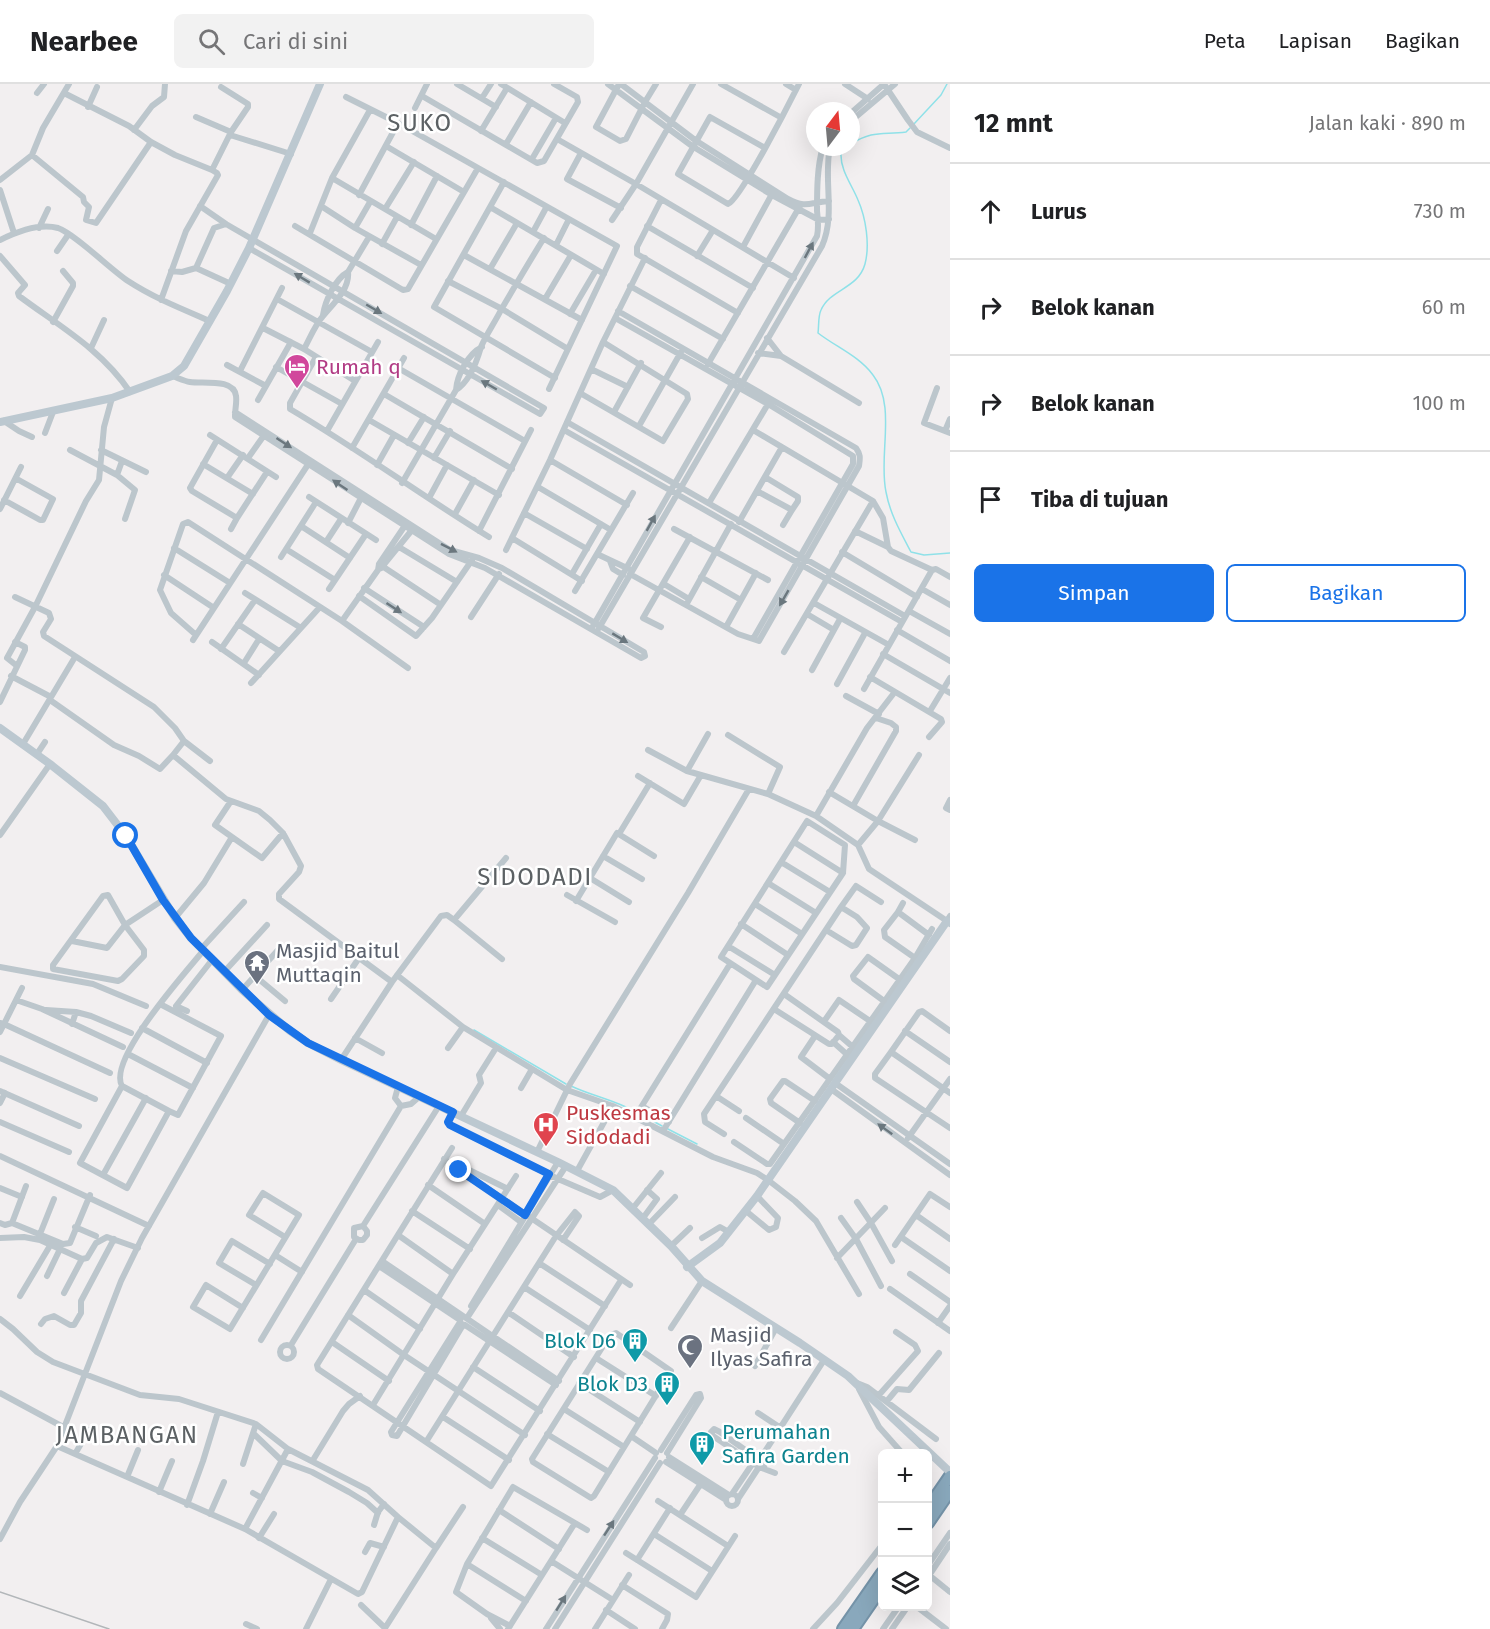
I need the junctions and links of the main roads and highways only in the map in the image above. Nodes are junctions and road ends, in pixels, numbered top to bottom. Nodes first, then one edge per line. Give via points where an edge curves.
1 (950, 1476) edge
2 (950, 1491) edge
3 (931, 1503) edge
4 (932, 1516) edge
5 (878, 1579) edge
6 (878, 1593) edge
7 (843, 1629) edge
8 (853, 1629) edge

1 - 3 highway
2 - 4 highway
5 - 7 highway
6 - 8 highway

